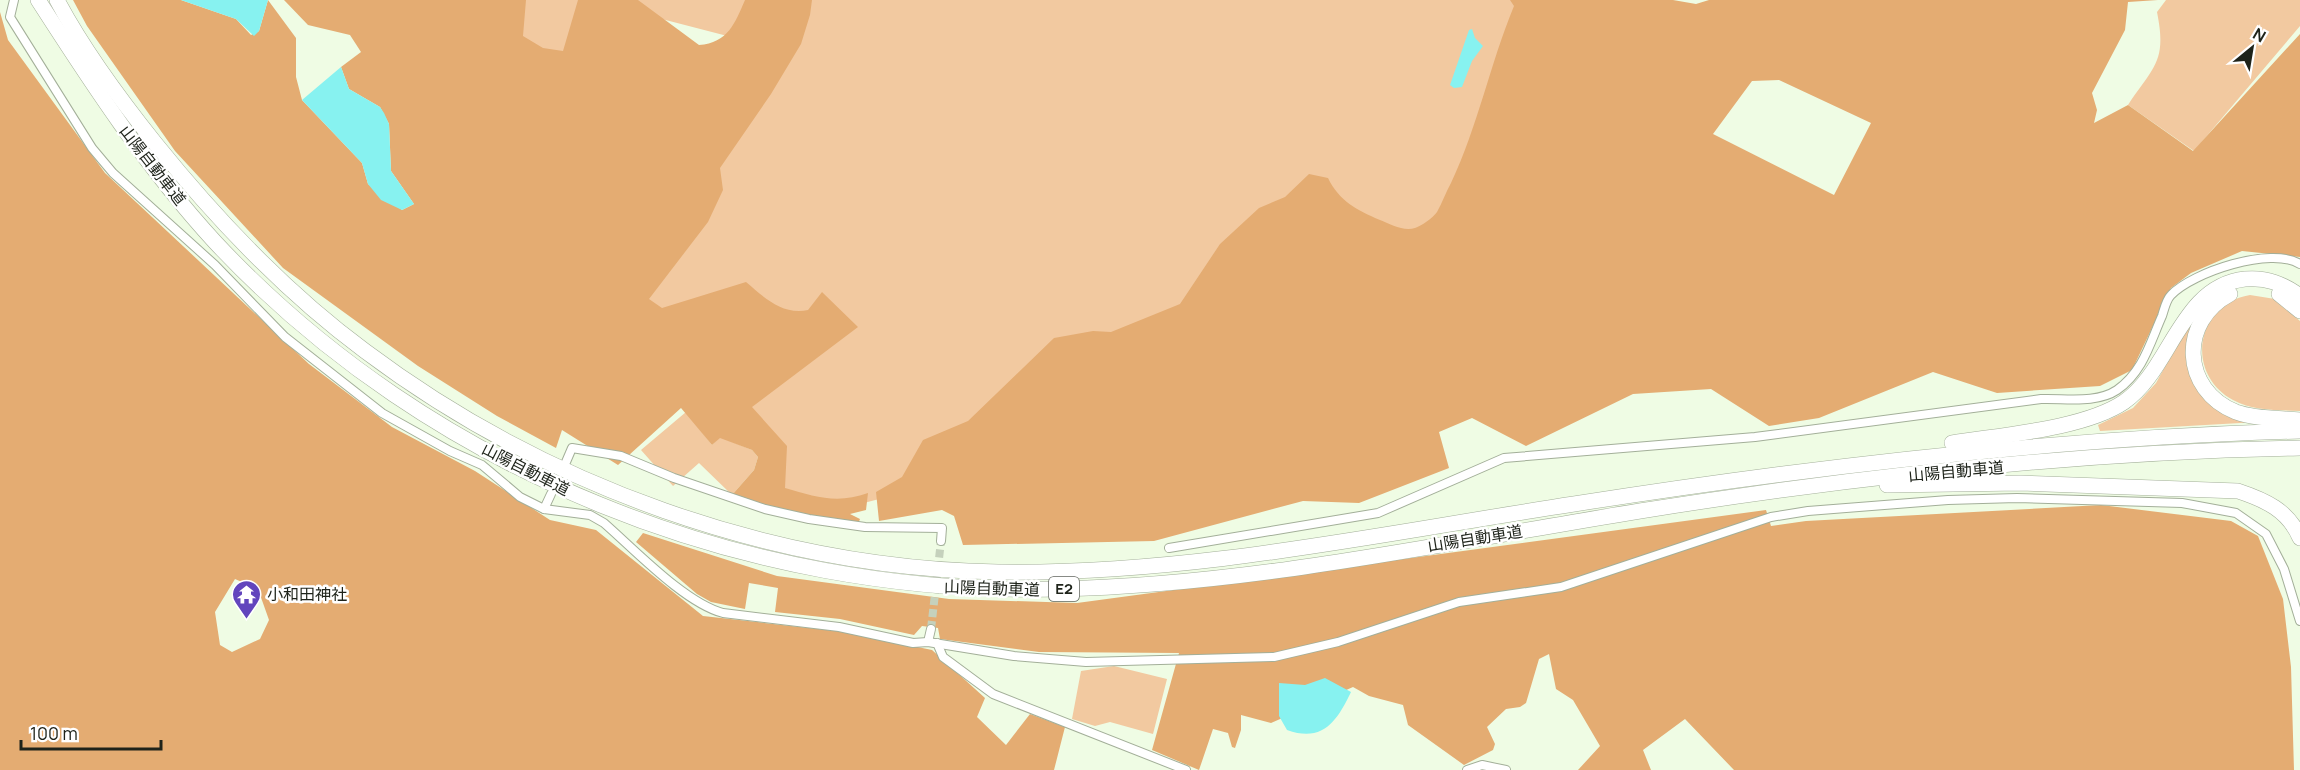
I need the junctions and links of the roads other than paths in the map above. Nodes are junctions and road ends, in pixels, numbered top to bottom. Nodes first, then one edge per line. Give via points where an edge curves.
1 (14, 0) edge
2 (38, 0) edge
3 (57, 0) edge
4 (2300, 264) edge
5 (2300, 296) edge
6 (2300, 311) edge
7 (2300, 420) edge
8 (2300, 431) edge
9 (2300, 448) edge
10 (566, 462) dead end
11 (1766, 476) junction
12 (1857, 480) junction
13 (551, 494) dead end
14 (544, 509) junction
15 (2300, 538) edge
16 (941, 541) dead end
17 (1169, 548) dead end
18 (2300, 621) edge
19 (931, 629) tunnel mouth
20 (933, 643) junction
21 (1186, 770) edge
22 (1467, 770) edge
23 (1506, 770) edge

1 - 14 street via 10,17 92,148 113,173 320,368 382,413 482,465 520,497
2 - 12 highway, 山陽自動車道 / E2 via 92,84 173,193 216,243 303,325 404,400 511,463 618,513 727,550 841,574 922,585 1061,589 1142,584 1302,566
3 - 11 highway, 山陽自動車道 / E2 via 104,75 187,183 273,274 364,351 463,416 519,447 624,495 731,532 843,557 925,568 1062,572 1298,549
4 - 17 street via 2270,258 2234,263 2188,282 2170,296 2137,372 2115,391 2082,400 2040,399 1755,437 1504,458 1378,513
5 - 11 highway via 2283,284 2258,278 2237,280 2217,288 2188,315 2144,385 2107,411 2063,424
6 - 7 highway via 2283,295 2263,288 2232,292 2207,310 2192,344 2199,381 2214,399 2236,412
8 - 11 highway, 山陽自動車道 / E2 via 2067,442 1930,454
9 - 12 highway, 山陽自動車道 / E2 via 2068,461
10 - 16 street via 573,448 621,456 765,509 865,527 942,528
12 - 15 highway via 1893,486 2032,483 2238,491 2280,509
13 - 14 street
14 - 20 street via 590,515 604,523 710,609
18 - 20 street via 2284,569 2266,534 2236,513 2182,503 2016,498 1948,500 1771,517 1561,587 1460,602 1338,642 1274,657 1086,662
19 - 20 street
20 - 21 street via 943,657 993,694
22 - 23 street via 1482,765

